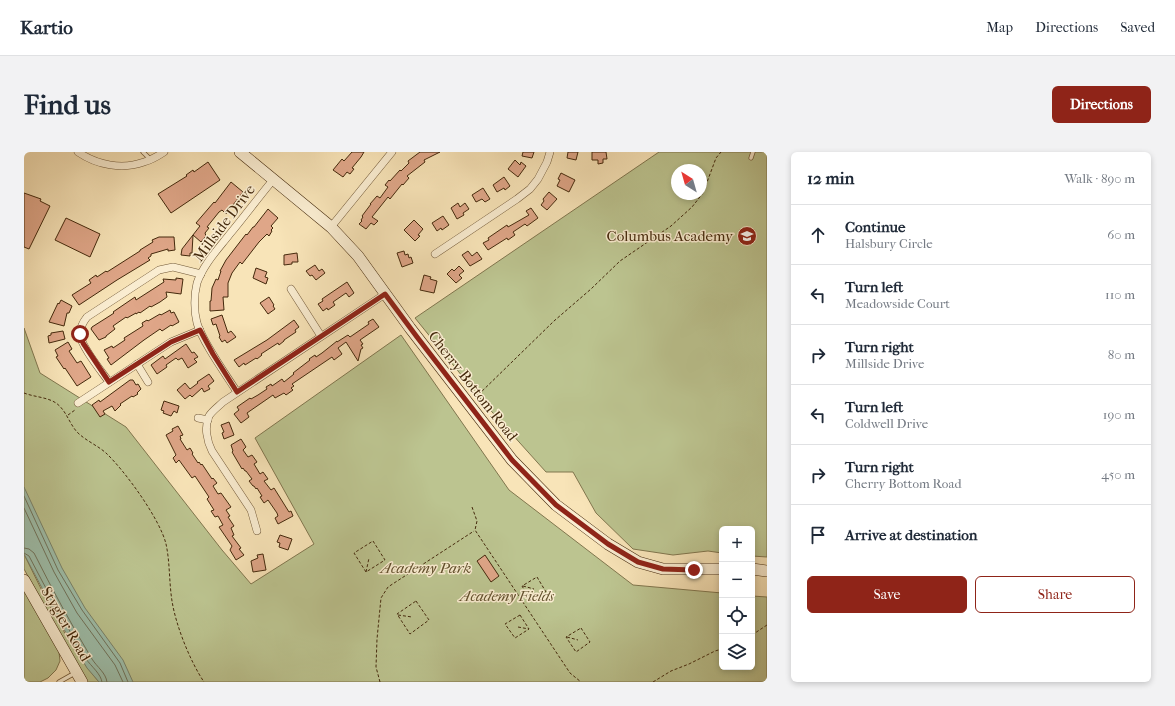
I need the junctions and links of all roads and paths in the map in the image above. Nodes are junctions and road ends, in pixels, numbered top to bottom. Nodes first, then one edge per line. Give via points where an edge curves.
1 (78, 152) edge
2 (143, 152) edge
3 (164, 152) edge
4 (240, 152) edge
5 (391, 152) edge
6 (550, 152) edge
7 (721, 152) edge
8 (753, 152) edge
9 (751, 158) dead end
10 (150, 160) junction
11 (273, 180) junction
12 (331, 227) junction
13 (435, 254) dead end
14 (201, 274) junction
15 (291, 289) dead end
16 (385, 294) junction
17 (200, 330) junction
18 (321, 336) junction
19 (137, 364) junction
20 (109, 382) junction
21 (148, 382) dead end
22 (237, 392) junction
23 (24, 393) edge
24 (78, 403) joint
25 (469, 404) junction
26 (67, 416) junction
27 (198, 418) dead end
28 (208, 420) junction
29 (472, 507) dead end
30 (475, 530) junction
31 (257, 531) dead end
32 (369, 558) dead end
33 (719, 568) edge
34 (755, 569) edge
35 (767, 571) edge
36 (366, 572) junction
37 (24, 580) edge
38 (522, 586) junction
39 (534, 589) dead end
40 (397, 614) junction
41 (412, 618) dead end
42 (767, 626) edge
43 (518, 627) dead end
44 (529, 629) junction
45 (754, 634) edge
46 (566, 637) junction
47 (578, 640) dead end
48 (719, 650) edge
49 (76, 672) junction
50 (59, 682) edge
51 (82, 682) edge
52 (204, 682) edge
53 (380, 682) edge
54 (581, 682) edge
55 (654, 682) edge

1 - 10 street via 92,160 110,165 128,166
2 - 10 lane
3 - 10 street
4 - 11 main road, Cherry Bottom Road
5 - 12 street
6 - 13 street via 538,180 530,189
7 - 25 path via 716,158 703,193 692,207 672,226 620,261
8 - 9 lane
11 - 12 main road, Cherry Bottom Road
11 - 14 street, Millside Drive
12 - 16 main road, Cherry Bottom Road via 358,256
14 - 17 street, Millside Drive via 197,283 195,303
14 - 20 street via 173,267 159,270 87,317 80,334 83,343
15 - 18 street
16 - 18 street
16 - 25 main road, Cherry Bottom Road
17 - 19 street via 171,342
17 - 22 street, Millside Drive
18 - 22 street
19 - 20 street
19 - 21 street
20 - 24 street
22 - 28 street via 223,402
23 - 26 path via 56,403
24 - 26 path via 75,410
25 - 33 main road, Cherry Bottom Road via 512,460 556,505 608,544 638,562 663,569
26 - 52 path via 75,430 105,453 122,472 162,532 166,544 176,618 196,670
27 - 28 street
28 - 31 street via 208,442 251,510
29 - 30 path via 477,521
30 - 53 path via 388,587 381,598 376,667
30 - 54 path via 570,674
32 - 36 path
34 - 35 main road
36 - 36 path via 385,560 373,541 354,553
37 - 49 main road, Stygler Road
38 - 38 path via 531,601 546,592 537,577
38 - 39 path
40 - 40 path via 410,634 429,620 416,602
40 - 41 path
42 - 45 path
43 - 44 path
44 - 44 path via 520,615 506,624 515,638
46 - 46 path via 576,652 590,642 581,628
46 - 47 path
48 - 55 path via 671,671
49 - 50 lane
49 - 51 main road, Stygler Road

